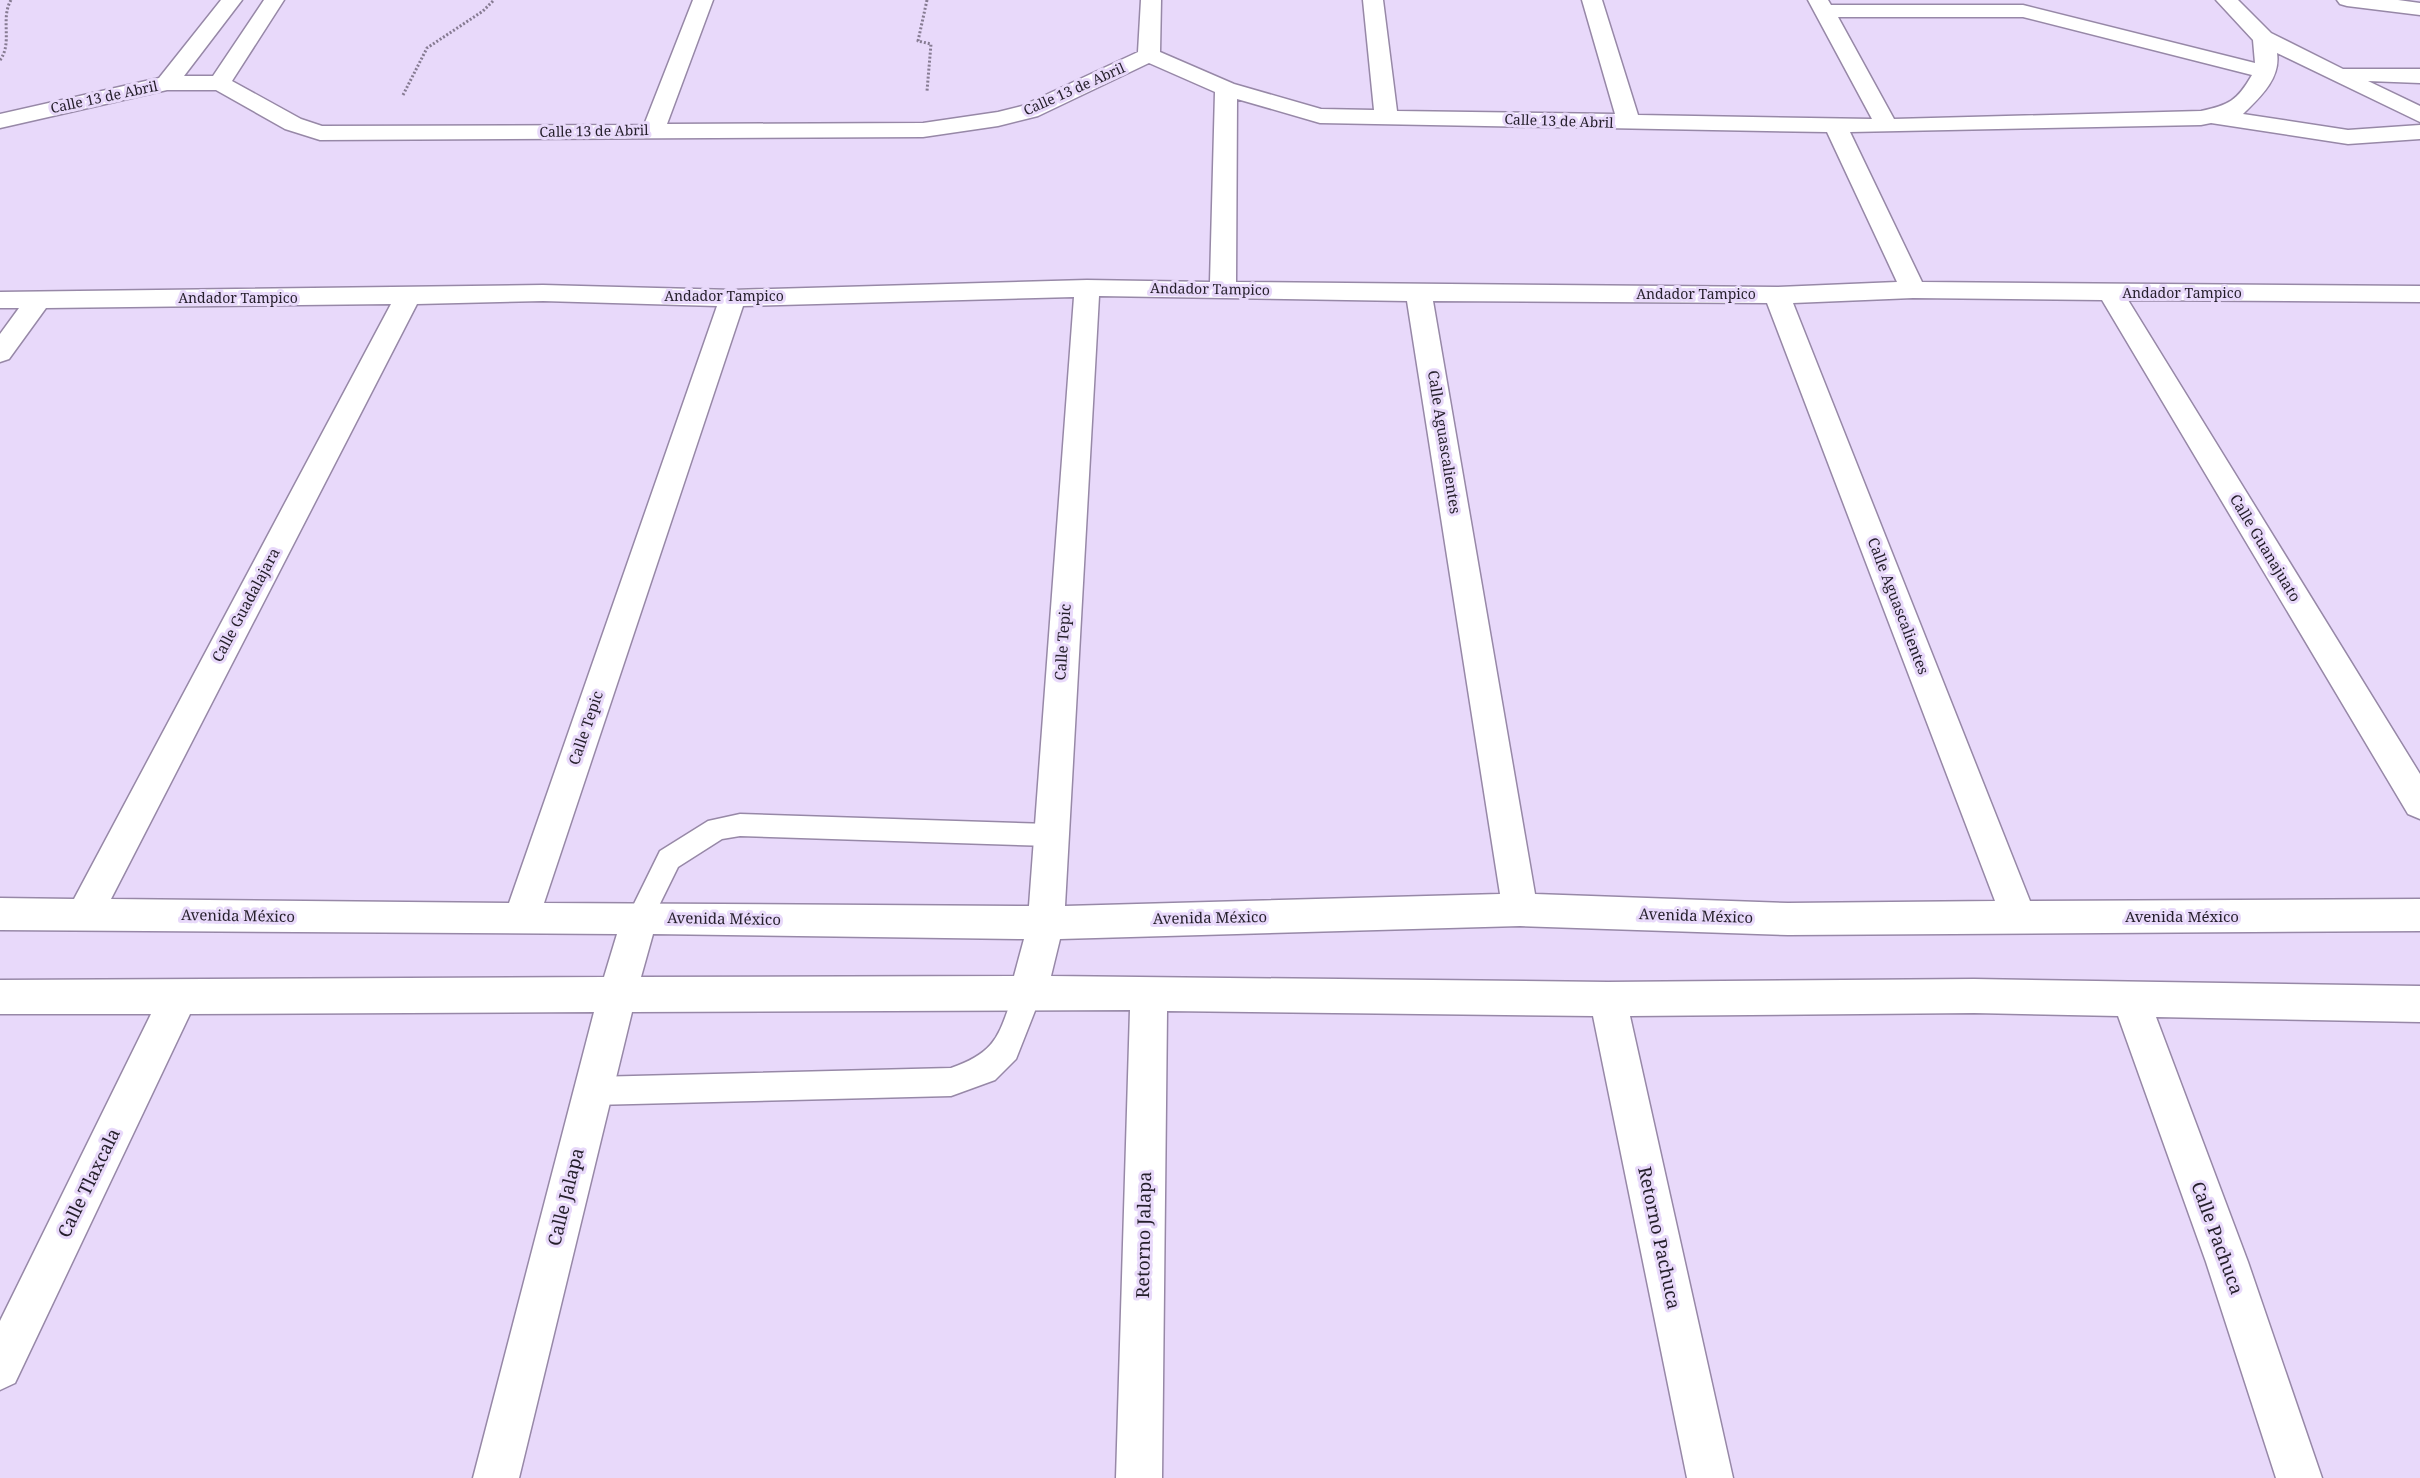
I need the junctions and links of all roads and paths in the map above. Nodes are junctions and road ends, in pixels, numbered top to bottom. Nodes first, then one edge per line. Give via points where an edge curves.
1 (11, 0) edge
2 (232, 0) edge
3 (274, 0) edge
4 (494, 0) edge
5 (703, 0) edge
6 (927, 0) edge
7 (1151, 0) edge
8 (1373, 0) edge
9 (1592, 0) edge
10 (2226, 0) edge
11 (2347, 0) edge
12 (1821, 6) edge
13 (2420, 9) edge
14 (2263, 38) junction
15 (1149, 55) junction
16 (0, 60) edge
17 (2265, 72) junction
18 (2336, 74) junction
19 (2420, 76) edge
20 (167, 83) junction
21 (220, 83) junction
22 (1226, 89) junction
23 (2420, 115) edge
24 (2211, 116) junction
25 (1386, 117) junction
26 (0, 121) edge
27 (1629, 123) junction
28 (1836, 126) junction
29 (1887, 126) junction
30 (653, 130) junction
31 (923, 130) junction
32 (2420, 132) edge
33 (384, 133) junction
34 (1086, 288) junction
35 (1223, 289) junction
36 (1913, 290) junction
37 (2111, 292) junction
38 (1419, 293) junction
39 (2420, 294) edge
40 (1777, 295) junction
41 (408, 296) junction
42 (733, 298) junction
43 (0, 300) edge
44 (39, 300) junction
45 (0, 353) edge
46 (2420, 804) edge
47 (1050, 835) junction
48 (1520, 910) junction
49 (0, 914) edge
50 (85, 914) junction
51 (2420, 915) edge
52 (640, 918) junction
53 (2019, 918) junction
54 (521, 919) junction
55 (1046, 922) junction
56 (1028, 993) junction
57 (1149, 993) junction
58 (617, 996) junction
59 (0, 997) edge
60 (178, 998) junction
61 (1608, 999) junction
62 (2131, 1001) junction
63 (2420, 1004) edge
64 (592, 1091) junction
65 (0, 1368) edge
66 (496, 1478) edge
67 (1139, 1478) edge
68 (1710, 1478) edge
69 (2299, 1478) edge

1 - 16 path via 6,20 6,52
2 - 20 street
3 - 21 street
4 - 33 path via 427,48
5 - 30 street
6 - 31 path via 918,41 931,44
7 - 15 street
8 - 25 street
9 - 27 street
10 - 14 street
11 - 13 street
12 - 17 street via 2023,11
12 - 29 street
14 - 17 street
14 - 18 street
15 - 22 street, Calle 13 de Abril
15 - 31 street, Calle 13 de Abril via 1030,111
17 - 24 street via 2254,91 2233,111
18 - 19 street
18 - 23 street
20 - 21 street, Calle 13 de Abril
20 - 26 street, Calle 13 de Abril
21 - 33 street, Calle 13 de Abril via 293,124 320,133
22 - 25 street, Calle 13 de Abril via 1320,116
22 - 35 street
24 - 29 street, Calle 13 de Abril
24 - 32 street via 2348,137
25 - 27 street, Calle 13 de Abril
27 - 28 street, Calle 13 de Abril
28 - 29 street, Calle 13 de Abril
28 - 36 street
30 - 31 street, Calle 13 de Abril
30 - 33 street, Calle 13 de Abril
34 - 35 street, Andador Tampico
34 - 42 street, Andador Tampico
34 - 47 street, Calle Tepic
35 - 38 street, Andador Tampico
36 - 37 street, Andador Tampico
36 - 40 street, Andador Tampico
37 - 39 street, Andador Tampico
37 - 46 street, Calle Guanajuato
38 - 40 street, Andador Tampico
38 - 48 street, Calle Aguascalientes
40 - 53 street, Calle Aguascalientes
41 - 42 street, Andador Tampico via 543,292
41 - 44 street, Andador Tampico
41 - 50 street, Calle Guadalajara
42 - 54 street, Calle Tepic
43 - 44 street, Andador Tampico
44 - 45 street
47 - 52 lane via 740,825 717,829 669,859
47 - 55 street, Calle Tepic
48 - 53 street, Avenida México via 1788,919
48 - 55 street, Avenida México
49 - 50 street, Avenida México
50 - 54 street, Avenida México
51 - 53 street, Avenida México
52 - 54 street, Avenida México
52 - 55 street, Avenida México
52 - 58 street, Calle Jalapa
55 - 56 street, Calle Tepic
56 - 57 street
56 - 58 street
56 - 64 lane via 1006,1050 985,1070 951,1082
57 - 61 street
57 - 67 street, Retorno Jalapa
58 - 60 street
58 - 64 street, Calle Jalapa
59 - 60 street
60 - 65 street, Calle Tlaxcala
61 - 62 street via 1974,996
61 - 68 street, Retorno Pachuca
62 - 63 street
62 - 69 street, Calle Pachuca via 2227,1262
64 - 66 street, Calle Jalapa

